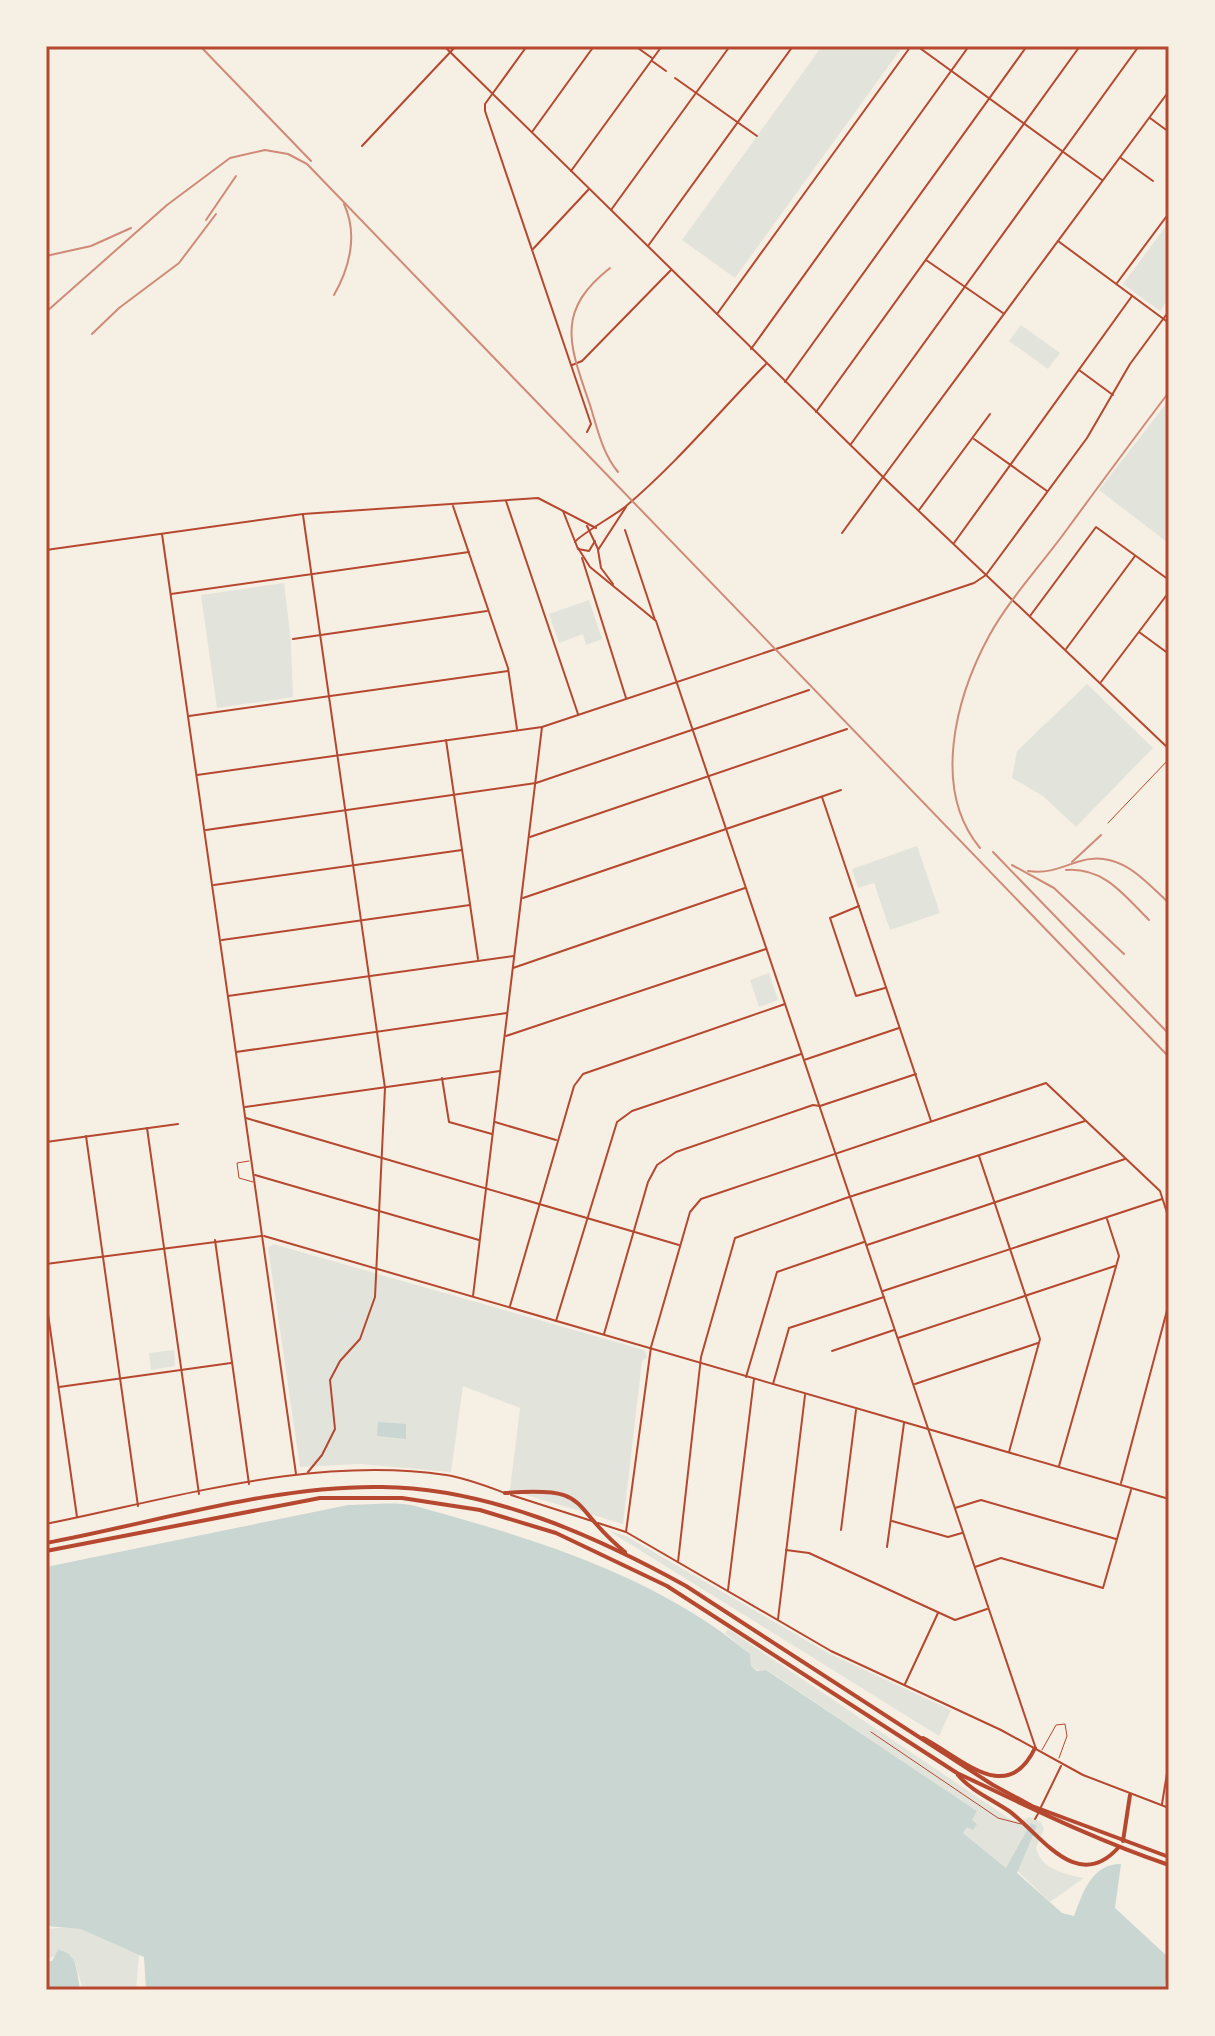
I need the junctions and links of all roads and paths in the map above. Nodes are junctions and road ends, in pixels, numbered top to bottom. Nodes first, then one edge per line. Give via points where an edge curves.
1 (444, 46) edge
2 (456, 46) edge
3 (527, 46) edge
4 (594, 46) edge
5 (635, 46) edge
6 (662, 46) edge
7 (730, 46) edge
8 (793, 46) edge
9 (911, 46) edge
10 (917, 46) edge
11 (969, 46) edge
12 (1027, 46) edge
13 (1080, 46) edge
14 (1139, 46) edge
15 (451, 52) junction
16 (652, 60) junction
17 (666, 71) dead end
18 (951, 71) junction
19 (675, 78) dead end
20 (1169, 91) edge
21 (696, 93) junction
22 (493, 94) junction
23 (989, 99) junction
24 (1149, 117) junction
25 (738, 122) junction
26 (1024, 124) junction
27 (532, 132) junction
28 (1169, 132) edge
29 (757, 136) dead end
30 (362, 146) dead end
31 (1062, 151) junction
32 (1120, 157) junction
33 (571, 171) junction
34 (1103, 180) junction
35 (1153, 181) dead end
36 (589, 189) junction
37 (611, 210) junction
38 (1169, 213) edge
39 (1058, 241) junction
40 (648, 246) junction
41 (532, 250) junction
42 (926, 260) junction
43 (672, 269) junction
44 (1117, 284) junction
45 (965, 286) junction
46 (1132, 296) junction
47 (1169, 311) edge
48 (1004, 314) junction
49 (716, 315) junction
50 (1163, 319) junction
51 (1169, 323) edge
52 (751, 349) junction
53 (766, 364) junction
54 (571, 366) junction
55 (1077, 369) junction
56 (785, 382) junction
57 (1113, 395) junction
58 (816, 412) junction
59 (990, 414) dead end
60 (587, 432) dead end
61 (972, 438) junction
62 (850, 446) junction
63 (1012, 466) junction
64 (883, 477) junction
65 (1048, 491) junction
66 (506, 501) junction
67 (452, 504) junction
68 (628, 505) junction
69 (562, 510) junction
70 (918, 511) junction
71 (303, 514) junction
72 (589, 530) junction
73 (625, 530) dead end
74 (842, 533) dead end
75 (162, 534) junction
76 (595, 541) junction
77 (602, 541) junction
78 (575, 542) junction
79 (953, 544) junction
80 (596, 546) junction
81 (578, 548) junction
82 (46, 550) edge
83 (591, 550) junction
84 (598, 550) junction
85 (469, 552) junction
86 (1135, 556) junction
87 (582, 558) junction
88 (312, 574) junction
89 (986, 575) junction
90 (1169, 580) edge
91 (619, 591) junction
92 (1169, 592) edge
93 (171, 594) junction
94 (488, 611) junction
95 (1030, 616) junction
96 (656, 621) junction
97 (1139, 632) junction
98 (321, 635) junction
99 (293, 639) dead end
100 (1065, 650) junction
101 (1169, 654) edge
102 (508, 671) junction
103 (677, 682) junction
104 (1100, 683) junction
105 (809, 690) dead end
106 (329, 696) junction
107 (627, 699) junction
108 (578, 715) junction
109 (189, 716) junction
110 (542, 727) junction
111 (693, 729) junction
112 (847, 729) dead end
113 (517, 731) junction
114 (446, 740) junction
115 (1169, 749) edge
116 (338, 756) junction
117 (1169, 759) edge
118 (197, 775) junction
119 (709, 776) junction
120 (536, 783) junction
121 (841, 790) dead end
122 (454, 794) junction
123 (822, 797) junction
124 (346, 810) junction
125 (1108, 823) dead end
126 (727, 829) junction
127 (205, 830) junction
128 (529, 837) junction
129 (462, 850) junction
130 (353, 866) junction
131 (213, 885) junction
132 (746, 888) junction
133 (522, 898) junction
134 (470, 905) junction
135 (859, 906) junction
136 (362, 921) junction
137 (221, 940) junction
138 (767, 948) junction
139 (515, 955) junction
140 (478, 961) junction
141 (513, 968) junction
142 (369, 976) junction
143 (886, 988) junction
144 (228, 996) junction
145 (786, 1003) junction
146 (508, 1013) junction
147 (900, 1028) junction
148 (377, 1032) junction
149 (505, 1036) junction
150 (236, 1052) junction
151 (802, 1053) junction
152 (804, 1060) junction
153 (501, 1070) junction
154 (916, 1074) junction
155 (442, 1078) junction
156 (385, 1087) junction
157 (820, 1106) junction
158 (244, 1107) junction
159 (246, 1118) junction
160 (931, 1121) junction
161 (1086, 1121) junction
162 (495, 1122) junction
163 (178, 1124) dead end
164 (147, 1128) junction
165 (493, 1135) junction
166 (86, 1136) junction
167 (558, 1140) junction
168 (46, 1142) edge
169 (835, 1153) junction
170 (979, 1156) junction
171 (383, 1157) junction
172 (1126, 1159) junction
173 (252, 1161) junction
174 (254, 1175) junction
175 (255, 1183) junction
176 (487, 1188) junction
177 (851, 1197) junction
178 (1162, 1199) junction
179 (994, 1202) junction
180 (539, 1204) junction
181 (381, 1211) junction
182 (1106, 1217) junction
183 (587, 1218) junction
184 (1169, 1219) edge
185 (633, 1232) junction
186 (262, 1236) junction
187 (215, 1240) junction
188 (480, 1241) junction
189 (866, 1243) junction
190 (681, 1245) junction
191 (164, 1247) junction
192 (1010, 1249) junction
193 (102, 1256) junction
194 (46, 1264) edge
195 (1116, 1266) junction
196 (378, 1269) junction
197 (882, 1292) junction
198 (1026, 1296) junction
199 (473, 1297) junction
200 (884, 1297) junction
201 (46, 1300) edge
202 (1169, 1303) edge
203 (510, 1308) junction
204 (556, 1322) junction
205 (895, 1330) junction
206 (604, 1335) junction
207 (898, 1338) junction
208 (1039, 1342) junction
209 (651, 1349) junction
210 (832, 1351) dead end
211 (232, 1363) junction
212 (701, 1363) junction
213 (181, 1370) junction
214 (746, 1377) junction
215 (120, 1378) junction
216 (754, 1379) junction
217 (773, 1385) junction
218 (914, 1385) junction
219 (58, 1387) junction
220 (805, 1394) junction
221 (856, 1408) junction
222 (904, 1423) junction
223 (929, 1430) junction
224 (1008, 1453) junction
225 (1058, 1467) junction
226 (308, 1472) junction
227 (296, 1474) junction
228 (249, 1484) junction
229 (1120, 1485) junction
230 (1132, 1489) junction
231 (505, 1493) junction
232 (199, 1494) junction
233 (1169, 1499) edge
234 (138, 1506) junction
235 (955, 1508) junction
236 (77, 1518) junction
237 (891, 1521) junction
238 (46, 1524) edge
239 (841, 1530) dead end
240 (626, 1532) junction
241 (963, 1533) junction
242 (1117, 1539) junction
243 (46, 1543) edge
244 (887, 1547) dead end
245 (786, 1550) junction
246 (46, 1551) edge
247 (630, 1556) junction
248 (678, 1562) junction
249 (975, 1567) junction
250 (728, 1591) junction
251 (988, 1608) junction
252 (938, 1612) junction
253 (778, 1620) junction
254 (904, 1685) junction
255 (904, 1728) junction
256 (871, 1732) dead end
257 (1035, 1748) junction
258 (1041, 1752) junction
259 (1169, 1761) edge
260 (1057, 1762) junction
261 (1062, 1764) junction
262 (957, 1773) junction
263 (1130, 1795) junction
264 (1162, 1805) junction
265 (1031, 1808) junction
266 (1169, 1808) edge
267 (1050, 1816) junction
268 (1035, 1819) joint
269 (1169, 1857) edge
270 (1169, 1865) edge

1 - 15 street
2 - 15 street
3 - 22 street
4 - 27 street
5 - 16 street
6 - 16 street
7 - 21 street
8 - 25 street
9 - 49 street
10 - 18 street
11 - 18 street
12 - 23 street
13 - 26 street
14 - 31 street
15 - 22 street
15 - 30 street
16 - 17 street
16 - 33 street
18 - 23 street
18 - 52 street
19 - 21 street
20 - 24 street
21 - 25 street
21 - 37 street
22 - 27 street
22 - 41 street via 485,111
23 - 26 street
23 - 56 street
24 - 28 street
24 - 32 street
25 - 29 street
25 - 40 street
26 - 31 street
26 - 42 street
27 - 33 street
31 - 34 street
31 - 45 street
32 - 34 street
32 - 35 street
33 - 36 street
34 - 39 street
36 - 37 street
36 - 41 street
37 - 40 street
38 - 44 street
39 - 44 street
39 - 48 street
40 - 43 street
41 - 54 street
42 - 45 street
42 - 58 street
43 - 49 street
43 - 54 street via 582,361
44 - 46 street
45 - 48 street
45 - 62 street
46 - 50 street
46 - 55 street
47 - 50 street
48 - 64 street
49 - 52 street
50 - 51 street
50 - 57 street
52 - 53 street
53 - 56 street
53 - 68 street
54 - 60 street via 591,424
55 - 57 street
55 - 63 street
56 - 58 street
57 - 65 street
58 - 62 street
59 - 61 street
61 - 63 street
61 - 70 street
62 - 64 street
63 - 65 street
63 - 79 street
64 - 70 street
64 - 74 street
65 - 89 street
66 - 67 street
66 - 69 street via 538,498
66 - 108 street
67 - 71 street
67 - 85 street
68 - 72 street
68 - 77 street
69 - 72 street
69 - 78 street
70 - 79 street
71 - 75 street
71 - 88 street
72 - 76 street
72 - 78 street
73 - 96 street
75 - 82 street
75 - 93 street
76 - 80 street
76 - 83 street
77 - 80 street
77 - 84 street
78 - 81 street
79 - 89 street
80 - 83 street
80 - 84 street
81 - 83 street
81 - 87 street
84 - 91 street via 601,568
85 - 88 street
85 - 94 street
86 - 90 street
86 - 95 street via 1096,527
86 - 100 street
87 - 91 street
87 - 107 street
88 - 93 street
88 - 98 street
89 - 95 street
89 - 103 street via 944,594
91 - 96 street
92 - 97 street
93 - 109 street
94 - 98 street
94 - 102 street
95 - 100 street
96 - 103 street
97 - 101 street
97 - 104 street
98 - 99 street
98 - 106 street
100 - 104 street
102 - 106 street
102 - 113 street
103 - 107 street
103 - 111 street
104 - 115 street
105 - 111 street
106 - 109 street
106 - 116 street
107 - 108 street
108 - 110 street
109 - 118 street
110 - 113 street
110 - 120 street
111 - 119 street
111 - 120 street
112 - 119 street
113 - 114 street
114 - 116 street
114 - 122 street
116 - 118 street
116 - 124 street
117 - 125 lane
118 - 127 street
119 - 126 street
119 - 128 street
120 - 122 street
120 - 128 street
121 - 123 street
122 - 124 street
122 - 129 street
123 - 126 street
123 - 135 street
124 - 127 street
124 - 130 street
126 - 132 street
126 - 133 street
127 - 131 street
128 - 133 street
129 - 130 street
129 - 134 street
130 - 131 street
130 - 136 street
131 - 137 street
132 - 138 street
132 - 141 street
133 - 139 street
134 - 136 street
134 - 140 street
135 - 143 street
135 - 143 street via 830,916 856,996
136 - 137 street
136 - 142 street
137 - 144 street
138 - 145 street
138 - 149 street
139 - 140 street
139 - 141 street
140 - 142 street
141 - 146 street
142 - 144 street
142 - 148 street
143 - 147 street
144 - 150 street
145 - 151 street
145 - 167 street via 586,1072 574,1086
146 - 148 street
146 - 149 street
147 - 152 street
147 - 154 street
148 - 150 street
148 - 156 street
149 - 153 street
150 - 158 street
151 - 152 street
151 - 183 street via 622,1117 612,1131
152 - 157 street
153 - 155 street
153 - 162 street
154 - 157 street
154 - 160 street
155 - 156 street
155 - 165 street via 449,1122
156 - 158 street
156 - 171 street
157 - 169 street
157 - 185 street via 665,1157 650,1176
158 - 159 street
159 - 171 street
159 - 173 street
160 - 161 street via 1046,1083
160 - 169 street
161 - 170 street
161 - 172 street
162 - 165 street
162 - 167 street
163 - 164 street
164 - 166 street
164 - 191 street
165 - 176 street
166 - 168 street
166 - 193 street
167 - 180 street
169 - 177 street
169 - 190 street via 701,1199 690,1212
170 - 177 street
170 - 179 street
171 - 176 street
171 - 181 street
172 - 178 street
172 - 179 street
173 - 174 street
173 - 175 lane via 237,1163 239,1178
174 - 175 street
174 - 181 street
175 - 186 street
176 - 180 street
176 - 188 street
177 - 189 street
177 - 212 street via 735,1238
178 - 182 street
178 - 184 street
179 - 189 street
179 - 192 street
180 - 183 street
180 - 203 street
181 - 188 street
181 - 196 street
182 - 192 street
182 - 195 street via 1119,1256
183 - 185 street
183 - 204 street
185 - 190 street
185 - 206 street
186 - 187 street
186 - 196 street
186 - 227 street
187 - 191 street
187 - 211 street
188 - 199 street
189 - 197 street
189 - 214 street via 777,1272
190 - 209 street
191 - 193 street
191 - 213 street
192 - 197 street
192 - 198 street
193 - 194 street
193 - 215 street
195 - 198 street
195 - 225 street
196 - 199 street
196 - 226 street via 364,1329 330,1380 335,1429
197 - 200 street
198 - 207 street
198 - 208 street
199 - 203 street
200 - 205 street
200 - 217 street via 789,1328
201 - 219 street
202 - 229 street
203 - 204 street
204 - 206 street
205 - 207 street
205 - 210 street
206 - 209 street
207 - 218 street
208 - 218 street
208 - 224 street
209 - 212 street
209 - 240 street
211 - 213 street
211 - 228 street
212 - 214 street
212 - 248 street
213 - 215 street
213 - 232 street
214 - 216 street
215 - 219 street
215 - 234 street
216 - 217 street
216 - 250 street
217 - 220 street
218 - 223 street
219 - 236 street
220 - 221 street
220 - 245 street
221 - 222 street
221 - 239 street
222 - 223 street
222 - 237 street
223 - 224 street
223 - 235 street
224 - 225 street
225 - 229 street
226 - 227 street
226 - 231 street via 367,1469 444,1475
227 - 228 street
228 - 232 street
229 - 230 street
230 - 233 street
230 - 242 street
231 - 240 street
231 - 247 highway via 566,1494
232 - 234 street
234 - 236 street
235 - 241 street
235 - 242 street via 981,1500
236 - 238 street
237 - 241 street via 948,1537
237 - 244 street
240 - 248 street
241 - 249 street
242 - 249 street via 1103,1588 1001,1558
243 - 247 highway via 267,1498 382,1487 443,1493 503,1507
245 - 252 street via 809,1553
245 - 253 street
246 - 262 highway via 320,1498 402,1498 480,1510 556,1533 683,1595
247 - 255 highway via 724,1610
248 - 250 street
249 - 251 street
250 - 253 street
251 - 252 street via 955,1620
251 - 257 street
252 - 254 street
253 - 254 street
254 - 257 street
255 - 257 highway via 997,1778 1018,1773
255 - 265 highway
256 - 268 lane via 998,1818 1018,1826
257 - 258 street
258 - 260 street
258 - 260 lane via 1056,1725 1065,1724 1067,1736
259 - 264 street
260 - 261 street
261 - 263 street
261 - 268 street
262 - 263 highway via 1074,1863 1110,1855 1125,1835
262 - 265 highway
263 - 264 street
264 - 266 street
265 - 267 highway
267 - 269 highway
267 - 270 highway

